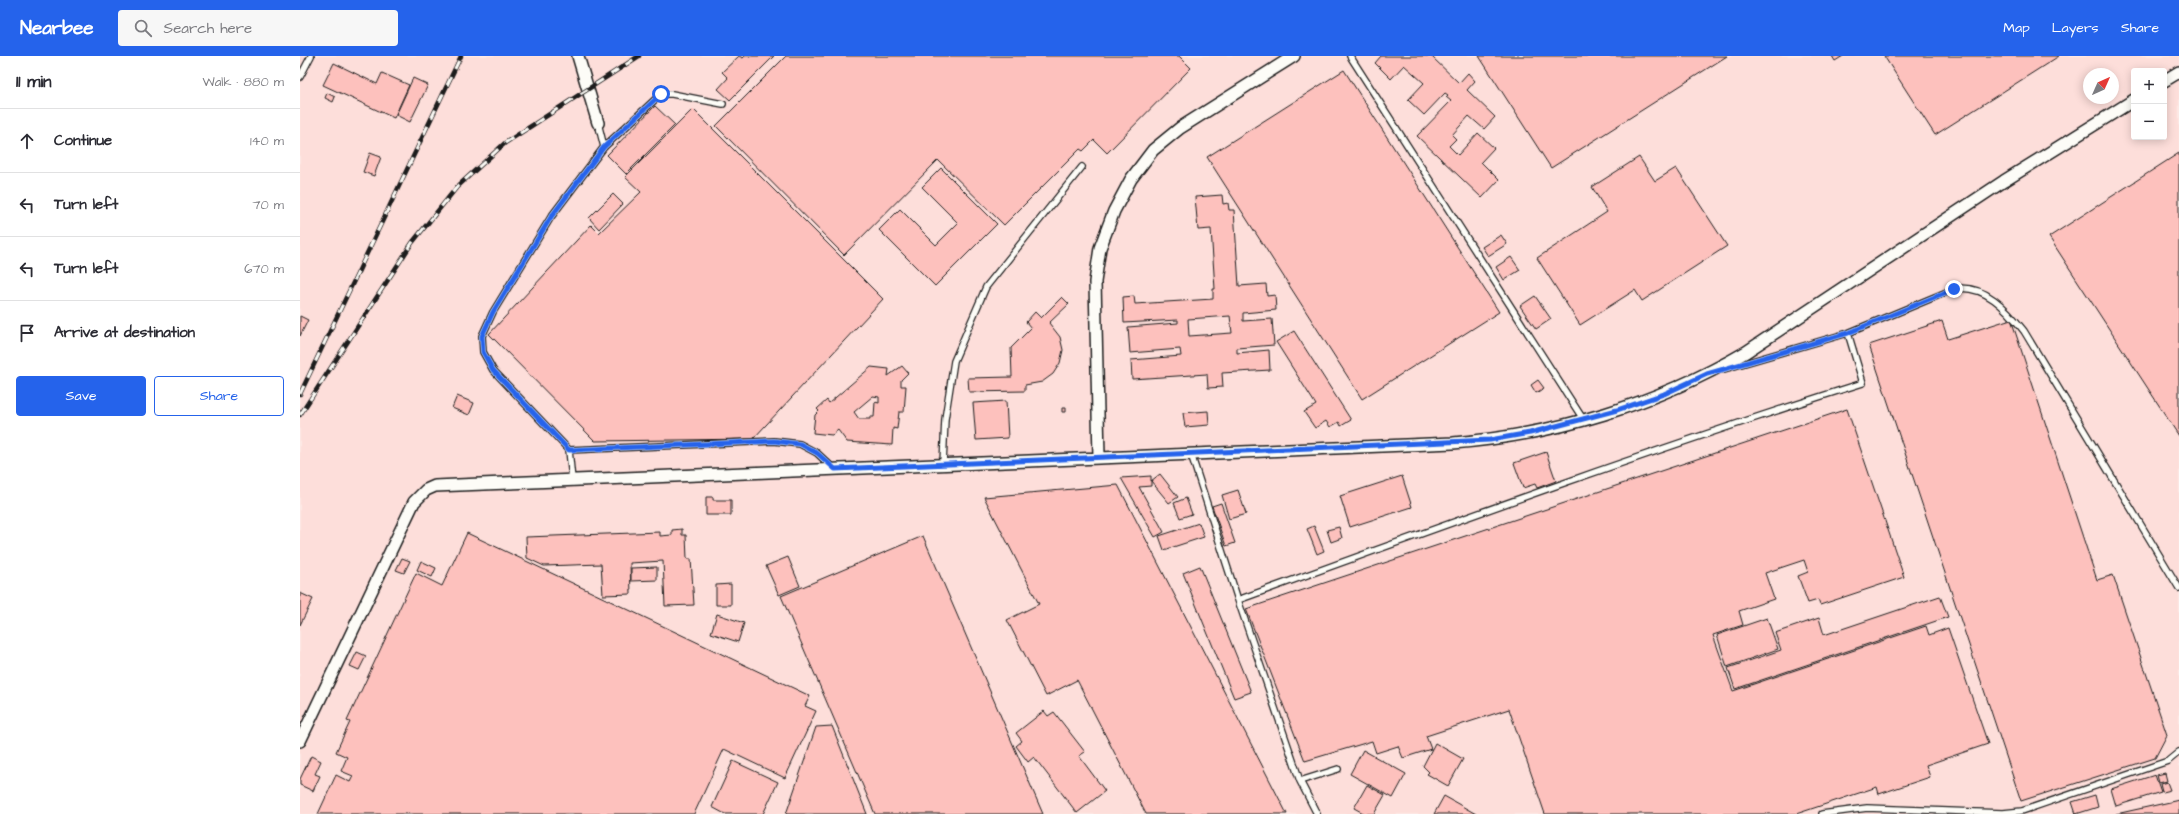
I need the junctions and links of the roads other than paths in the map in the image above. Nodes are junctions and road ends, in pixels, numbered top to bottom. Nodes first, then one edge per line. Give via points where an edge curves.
1 (311, 56) edge
2 (578, 56) edge
3 (1294, 56) edge
4 (1350, 56) edge
5 (2179, 72) edge
6 (300, 77) edge
7 (2167, 79) edge
8 (2131, 102) edge
9 (723, 104) dead end
10 (598, 122) joint
11 (604, 147) junction
12 (1082, 167) dead end
13 (1848, 333) junction
14 (1707, 374) junction
15 (1583, 419) junction
16 (569, 450) junction
17 (1191, 454) junction
18 (1099, 457) junction
19 (943, 464) junction
20 (835, 469) junction
21 (572, 480) junction
22 (2179, 588) edge
23 (1238, 600) junction
24 (300, 741) edge
25 (2179, 752) edge
26 (1338, 769) dead end
27 (1300, 781) junction
28 (1316, 814) edge
29 (1822, 814) edge

1 - 6 lane
2 - 10 street
3 - 18 street via 1180,128 1153,150 1131,180 1114,211 1100,248 1095,282
4 - 15 lane
5 - 7 street
8 - 14 street via 2004,181 1746,352
9 - 11 lane via 661,94
10 - 11 lane
11 - 16 lane via 551,217 493,312 482,336 483,352 493,370
12 - 19 lane via 986,287 954,361 945,419
13 - 14 lane
13 - 22 lane via 1963,287 1975,289 1996,301 2024,331
13 - 23 lane via 1863,383 1748,419
14 - 15 street via 1657,396
15 - 17 street via 1490,440
16 - 20 lane via 774,441 800,444 817,453
16 - 21 lane
17 - 18 street
17 - 23 lane
18 - 19 street
19 - 20 street
20 - 21 street
21 - 24 street via 435,486 420,494
23 - 27 lane
25 - 29 lane via 2168,761 2022,811 2003,813 1867,808
26 - 27 lane
27 - 28 lane

